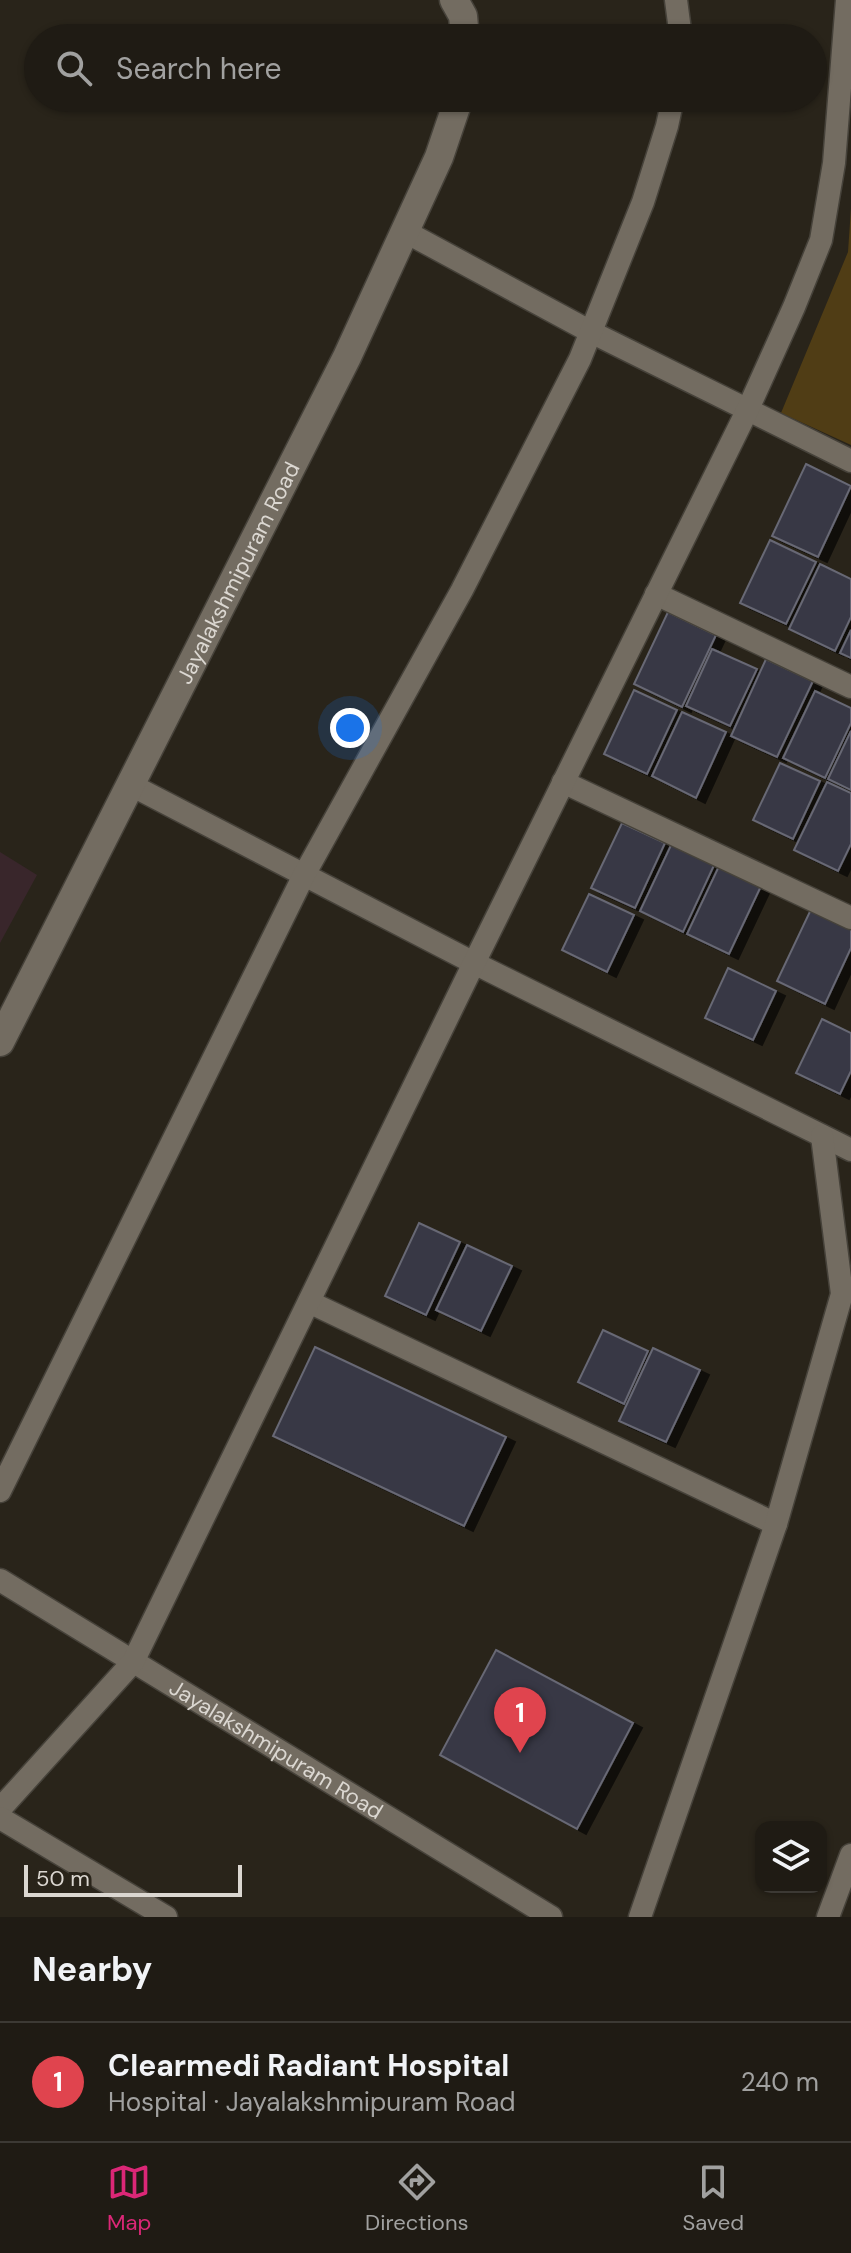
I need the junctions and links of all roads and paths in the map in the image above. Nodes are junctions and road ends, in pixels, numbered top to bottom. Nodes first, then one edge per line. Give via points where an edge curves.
1 (454, 0) edge
2 (676, 0) edge
3 (847, 0) edge
4 (464, 24) edge
5 (679, 24) edge
6 (454, 112) edge
7 (670, 112) edge
8 (404, 231) junction
9 (591, 332) junction
10 (748, 409) junction
11 (851, 461) edge
12 (656, 594) junction
13 (851, 687) edge
14 (563, 782) junction
15 (131, 785) junction
16 (304, 875) junction
17 (851, 918) edge
18 (474, 963) junction
19 (0, 1042) edge
20 (822, 1136) junction
21 (851, 1150) edge
22 (309, 1302) junction
23 (0, 1491) edge
24 (776, 1524) junction
25 (0, 1580) edge
26 (133, 1662) junction
27 (0, 1809) edge
28 (0, 1818) edge
29 (851, 1855) edge
30 (166, 1917) edge
31 (551, 1917) edge
32 (640, 1917) edge
33 (828, 1917) edge

1 - 4 street
2 - 5 street
3 - 10 street via 834,163 821,240
6 - 8 street, Jayalakshmipuram Road
7 - 9 street via 643,202
8 - 9 street
8 - 15 street, Jayalakshmipuram Road via 347,357
9 - 10 street
9 - 16 street via 462,590
10 - 11 street
10 - 12 street
12 - 13 street
12 - 14 street
14 - 17 street
14 - 18 street
15 - 16 street
15 - 19 street, Jayalakshmipuram Road
16 - 18 street
16 - 23 street
18 - 20 street
18 - 22 street
20 - 21 street
20 - 24 street via 842,1294
22 - 24 street
22 - 26 street
24 - 32 street
25 - 26 street, Jayalakshmipuram Road
26 - 27 street
26 - 31 street, Jayalakshmipuram Road
28 - 30 street
29 - 33 street

